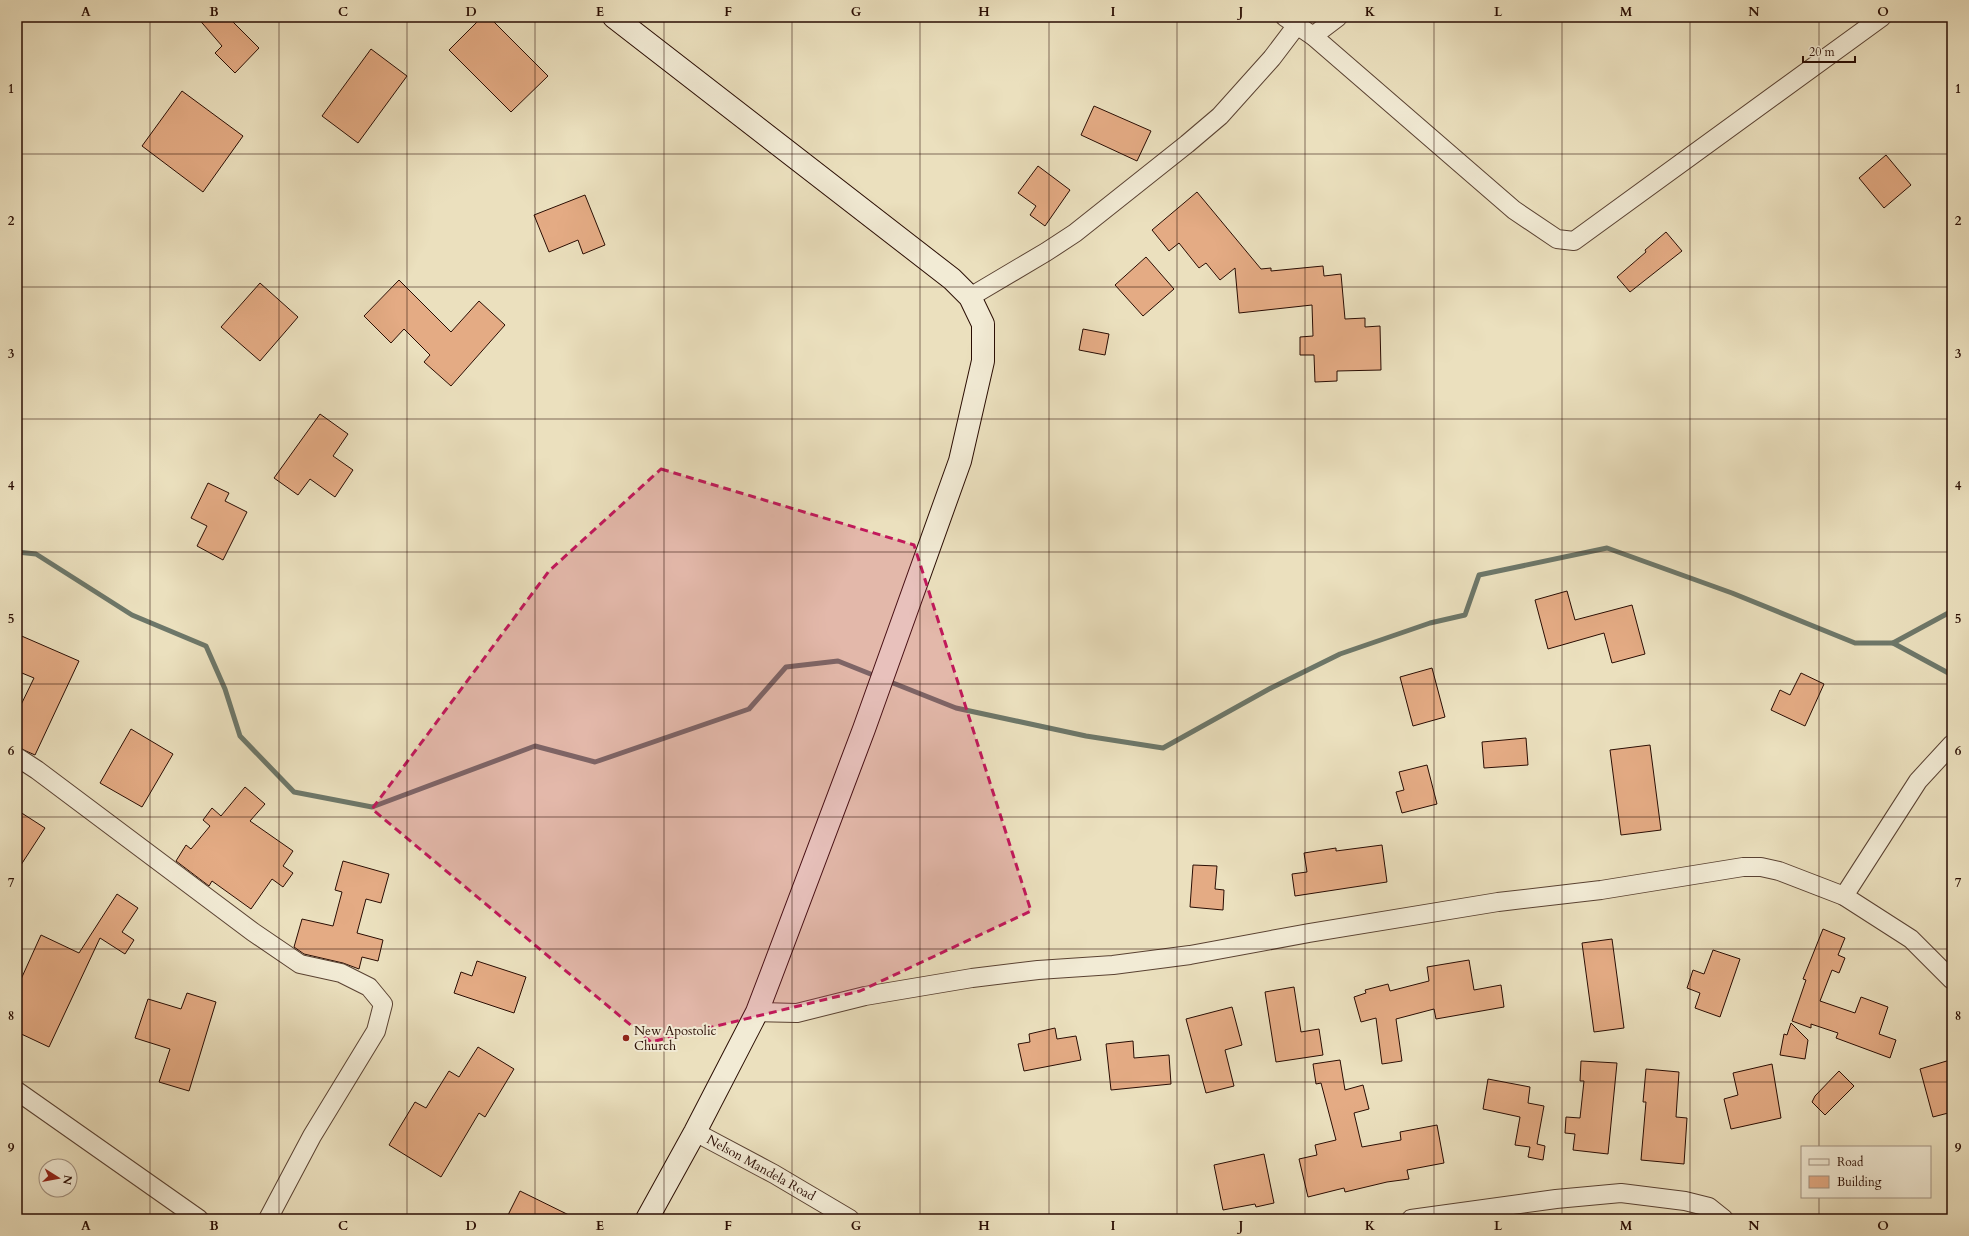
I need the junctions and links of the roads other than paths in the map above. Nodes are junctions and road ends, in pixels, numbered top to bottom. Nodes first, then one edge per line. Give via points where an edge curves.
1 (614, 17) edge
2 (1338, 17) edge
3 (1882, 17) edge
4 (1291, 21) edge
5 (1313, 36) junction
6 (970, 297) junction
7 (1952, 744) edge
8 (17, 757) edge
9 (1844, 896) junction
10 (1952, 980) edge
11 (757, 1012) junction
12 (17, 1091) edge
13 (695, 1132) junction
14 (199, 1219) edge
15 (268, 1219) edge
16 (647, 1219) edge
17 (850, 1219) edge
18 (1411, 1219) edge
19 (1724, 1219) edge

1 - 6 street via 952,279
2 - 5 street
3 - 5 street via 1574,241 1557,239 1514,210
4 - 5 street
4 - 6 street via 1272,58 1220,116 1075,232
6 - 11 street via 983,324 983,361 960,462 864,729
7 - 9 street via 1918,781
8 - 15 street via 300,964 341,973 369,987 383,1004 376,1031 312,1136
9 - 10 street via 1911,939
9 - 11 street via 1779,871 1761,866 1743,867 1491,904 1190,955 972,978 865,996 797,1013
11 - 13 street
12 - 14 street
13 - 16 street, Nelson Mandela Road
13 - 17 street, Nelson Mandela Road
18 - 19 street via 1556,1199 1621,1193 1653,1196 1710,1207

